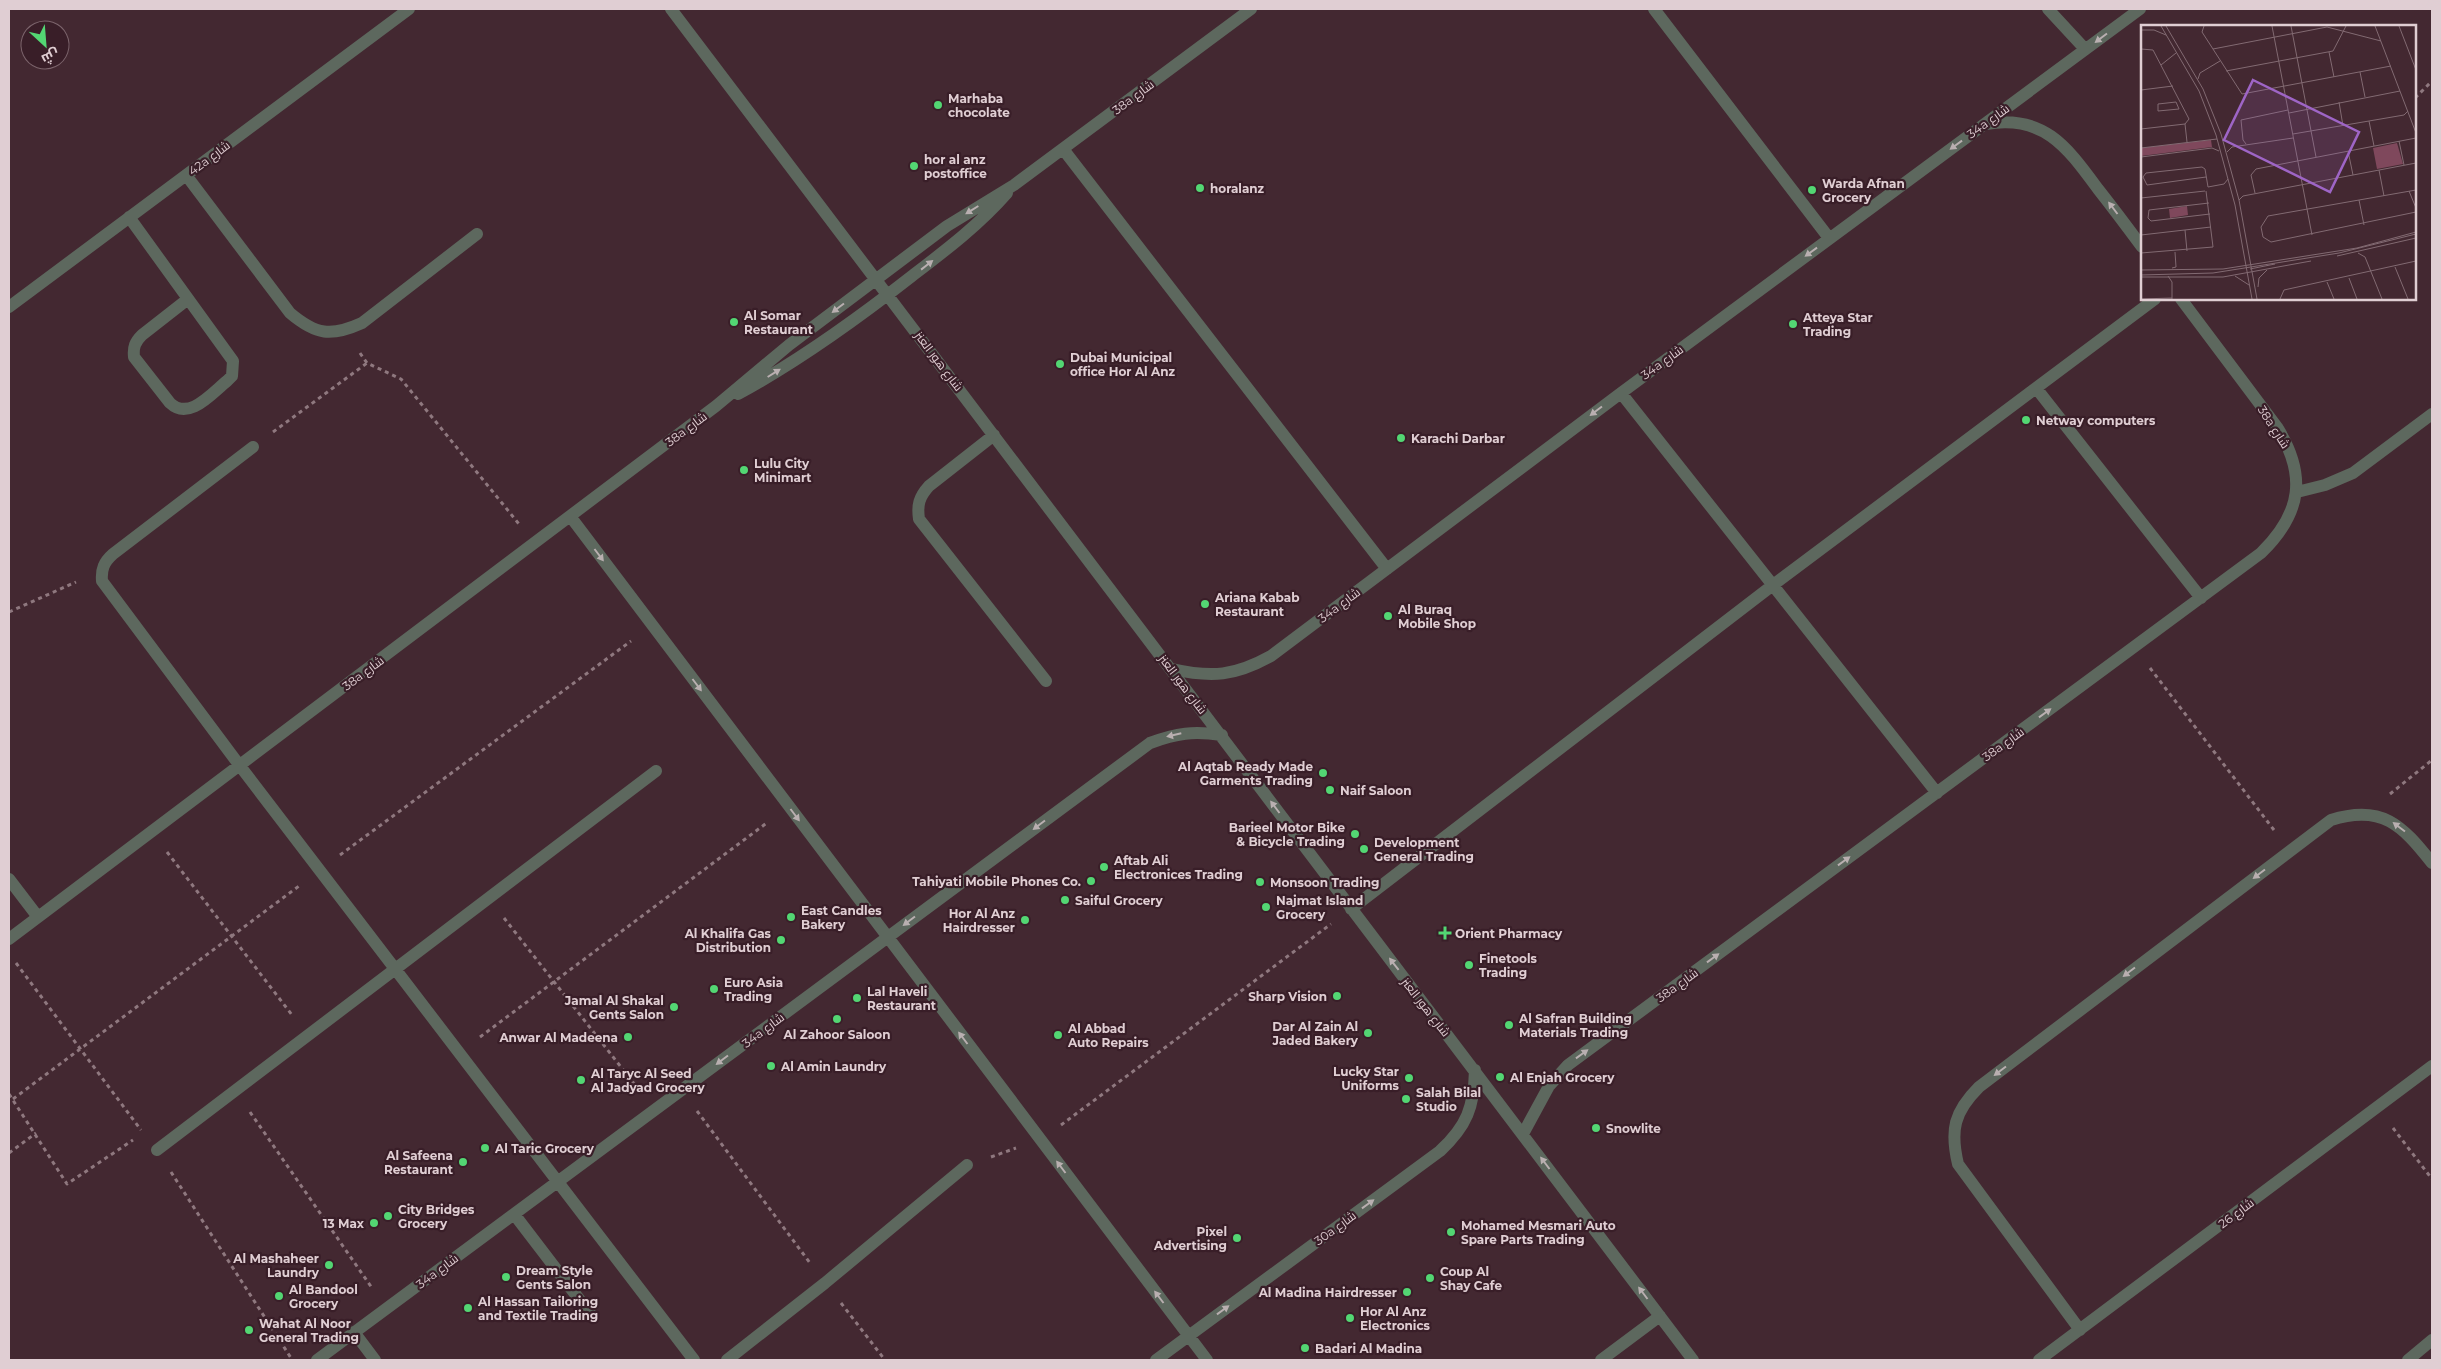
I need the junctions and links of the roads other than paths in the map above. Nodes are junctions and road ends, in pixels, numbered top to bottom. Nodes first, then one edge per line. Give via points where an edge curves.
1 (409, 9) edge
2 (671, 9) edge
3 (1252, 9) edge
4 (1654, 9) edge
5 (2048, 9) edge
6 (2140, 9) edge
7 (2085, 49) junction
8 (1982, 125) junction
9 (1063, 149) junction
10 (186, 175) junction
11 (1014, 185) junction
12 (129, 218) junction
13 (476, 234) dead end
14 (1829, 238) junction
15 (2141, 246) edge
16 (876, 279) junction
17 (889, 295) junction
18 (188, 299) junction
19 (2154, 300) edge
20 (2182, 300) edge
21 (9, 307) edge
22 (2036, 388) junction
23 (1620, 392) junction
24 (716, 406) junction
25 (2432, 414) edge
26 (994, 434) junction
27 (253, 447) road end
28 (2296, 492) junction
29 (570, 516) junction
30 (1387, 569) junction
31 (1773, 585) junction
32 (2201, 598) junction
33 (1172, 669) junction
34 (1046, 681) dead end
35 (1222, 735) junction
36 (240, 766) junction
37 (656, 771) dead end
38 (1937, 793) junction
39 (2432, 862) edge
40 (9, 879) edge
41 (1351, 909) junction
42 (38, 917) junction
43 (887, 938) junction
44 (9, 939) edge
45 (396, 969) junction
46 (2432, 1066) edge
47 (1475, 1070) junction
48 (1523, 1134) junction
49 (157, 1150) dead end
50 (967, 1165) road end
51 (558, 1182) junction
52 (514, 1214) junction
53 (592, 1316) dead end
54 (1660, 1316) junction
55 (2080, 1330) junction
56 (354, 1332) junction
57 (1189, 1336) junction
58 (2432, 1340) edge
59 (317, 1360) edge
60 (375, 1360) edge
61 (694, 1360) edge
62 (728, 1360) edge
63 (1156, 1360) edge
64 (1207, 1360) edge
65 (1601, 1360) edge
66 (1693, 1360) edge
67 (2039, 1360) edge
68 (2408, 1360) edge

1 - 10 street, 42a شارع
2 - 16 street, شارع هور العنز
3 - 9 street, 38a شارع
4 - 14 street
5 - 7 street
6 -> 7 street, 34a شارع
7 - 8 street, 34a شارع
8 -> 14 street, 34a شارع
15 -> 8 street via 2078,161 2059,141 2035,127 2008,121
9 - 11 street, 38a شارع
9 - 30 street
10 - 12 street, 42a شارع
10 - 13 street via 290,313 305,326 324,333 344,331 362,322
11 -> 16 street, 38a شارع via 962,216
17 -> 11 street, 38a شارع via 978,224
12 - 18 street
12 - 21 street, 42a شارع
14 -> 23 street, 34a شارع
16 - 17 street, شارع هور العنز
16 -> 24 street, 38a شارع
24 -> 17 street, 38a شارع via 799,357
17 - 26 street, شارع هور العنز
18 - 18 street via 233,361 234,369 226,382 191,410 183,410 170,404 134,357 133,349 142,335
19 - 22 street
20 - 28 street, 38a شارع via 2289,446 2296,468
22 - 31 street
22 - 32 street
23 -> 30 street, 34a شارع
23 - 31 street
24 - 29 street, 38a شارع
25 - 28 street via 2353,473 2326,485
26 - 33 street, شارع هور العنز
26 - 34 street via 929,486 917,507 920,519
27 - 36 street via 113,554 101,570 102,581 108,590
28 - 32 street, 38a شارع via 2291,516 2279,536
29 - 36 street, 38a شارع
29 -> 43 street
30 - 33 street, 34a شارع via 1271,656 1248,668 1223,675 1197,675
31 - 38 street
31 - 41 street
38 -> 32 street, 38a شارع
33 - 35 street, شارع هور العنز
41 -> 35 street, شارع هور العنز
35 -> 43 street, 34a شارع via 1198,732 1173,734 1150,743
36 - 42 street, 38a شارع
36 - 45 street
37 - 45 street
48 -> 38 street, 38a شارع via 1534,1109 1568,1065
39 -> 55 street via 2399,825 2383,817 2364,814 2331,820 1979,1087 1964,1102 1955,1122 1953,1143 1958,1164
40 - 42 street
47 -> 41 street, شارع هور العنز
42 - 44 street, 38a شارع
43 -> 51 street, 34a شارع
57 -> 43 street
45 - 49 street
45 - 51 street
46 - 55 street, شارع 26
47 - 48 street, شارع هور العنز
57 -> 47 street, 30a شارع via 1440,1151 1457,1135 1468,1116
54 -> 48 street, شارع هور العنز
50 - 62 street
51 - 52 street, 34a شارع
51 - 61 street
52 - 53 street
52 - 56 street, 34a شارع
54 - 65 street
54 - 66 street, شارع هور العنز
55 - 67 street, شارع 26
56 - 59 street, 34a شارع
56 - 60 street
57 - 63 street, 30a شارع
57 - 64 street
58 - 68 street

